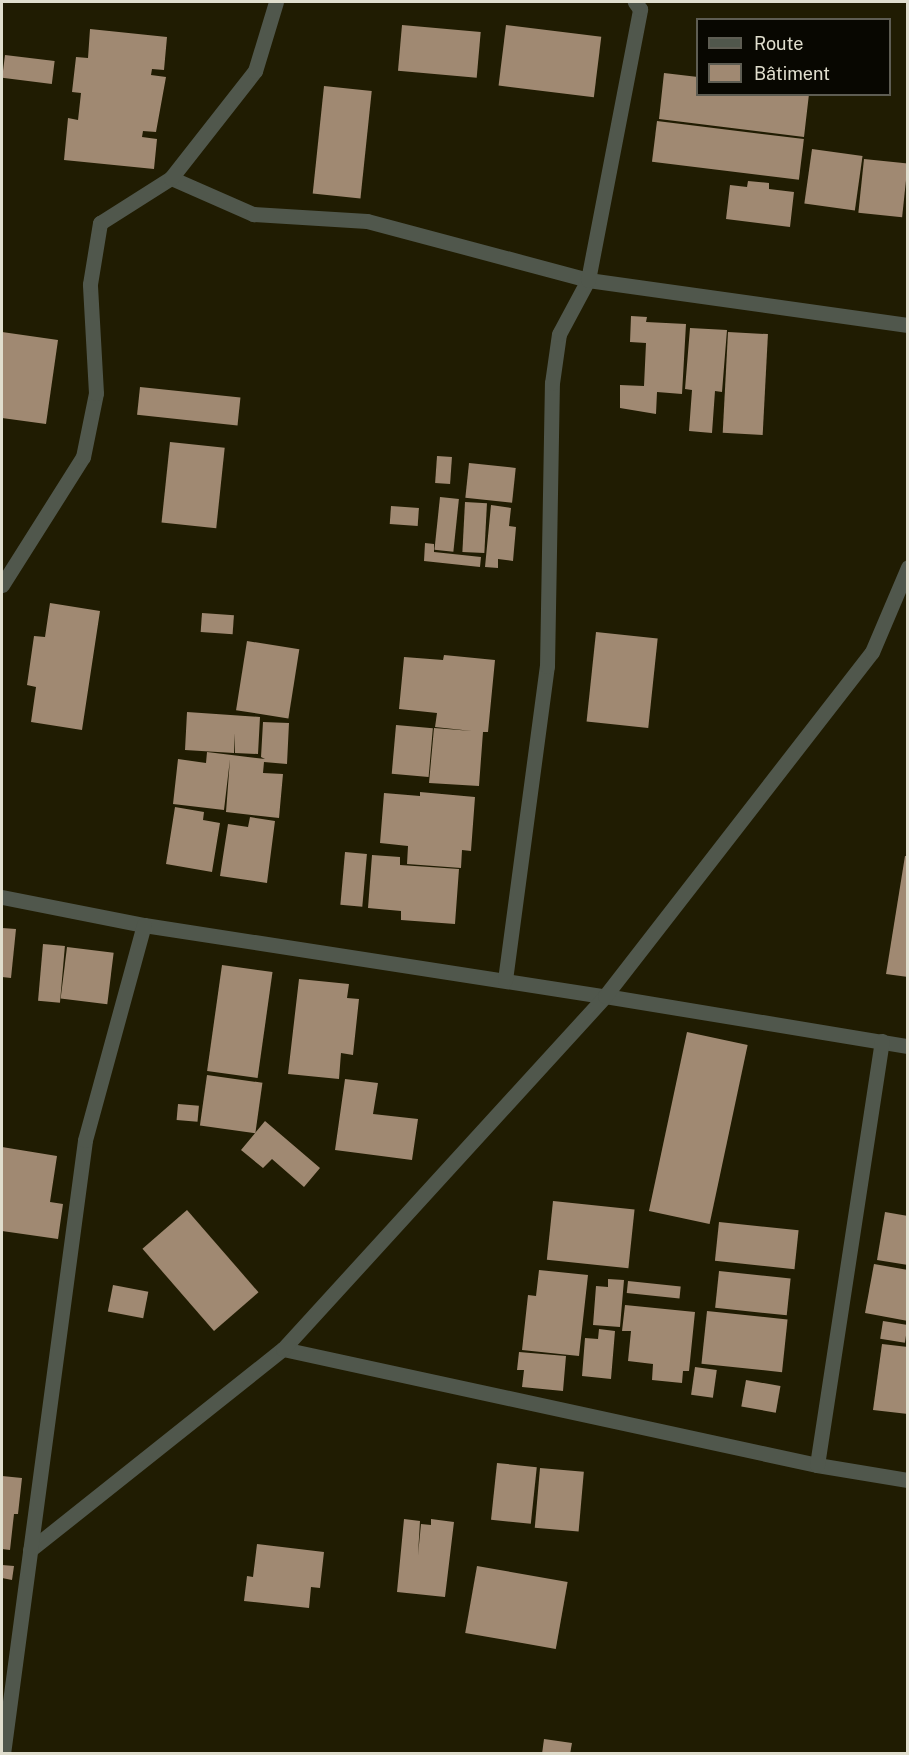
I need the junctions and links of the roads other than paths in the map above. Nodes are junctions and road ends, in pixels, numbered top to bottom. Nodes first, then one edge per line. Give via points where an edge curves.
1 (276, 2) edge
2 (639, 4) edge
3 (171, 178) junction
4 (588, 280) junction
5 (908, 325) edge
6 (908, 567) edge
7 (2, 585) edge
8 (2, 897) edge
9 (144, 925) junction
10 (505, 980) junction
11 (606, 996) junction
12 (882, 1041) junction
13 (908, 1046) edge
14 (283, 1349) junction
15 (818, 1465) junction
16 (908, 1480) edge
17 (30, 1550) junction
18 (3, 1754) edge

1 - 3 street via 255,71
2 - 4 street
3 - 4 street via 253,214 366,221
3 - 7 street via 100,223 90,284 96,393 83,457
4 - 5 street
4 - 10 street via 559,334 552,384 547,666
6 - 11 street via 872,652
8 - 9 street
9 - 10 street
9 - 17 street via 85,1140
10 - 11 street
11 - 12 street
11 - 14 street
12 - 13 street
12 - 15 street
14 - 15 street
14 - 17 street
15 - 16 street
17 - 18 street

